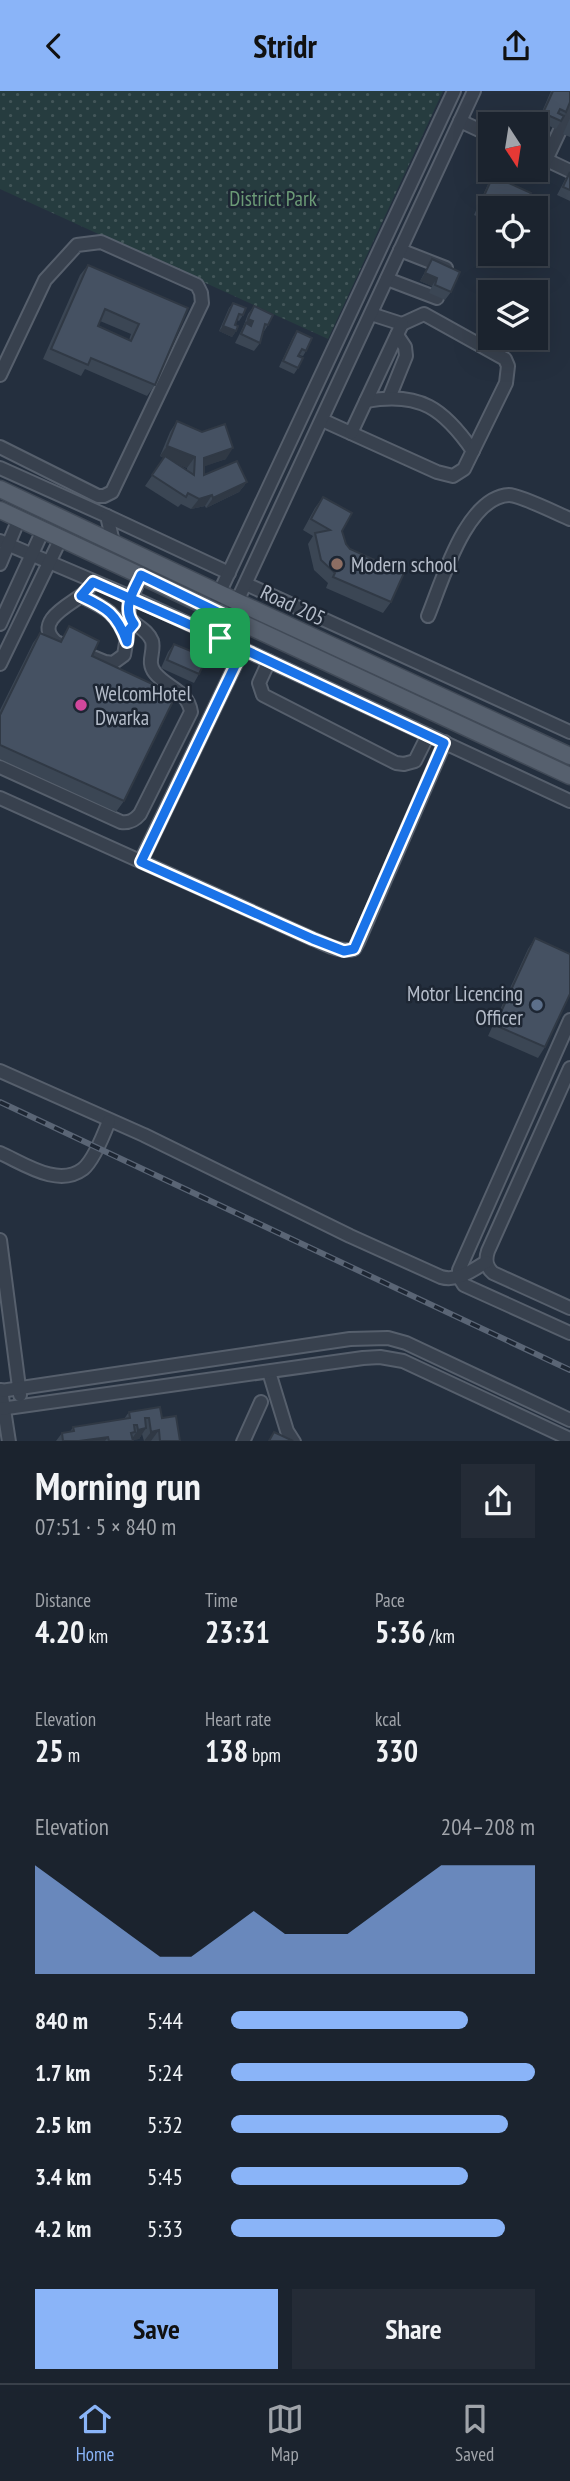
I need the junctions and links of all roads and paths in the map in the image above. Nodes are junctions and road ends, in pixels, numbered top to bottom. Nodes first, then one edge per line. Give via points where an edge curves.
1 (454, 91) edge
2 (474, 91) edge
3 (570, 109) edge
4 (460, 121) junction
5 (478, 129) edge
6 (548, 146) edge
7 (548, 161) edge
8 (570, 171) edge
9 (400, 250) junction
10 (449, 276) edge
11 (387, 279) junction
12 (437, 297) edge
13 (371, 314) junction
14 (399, 330) junction
15 (0, 375) edge
16 (389, 398) junction
17 (366, 401) junction
18 (322, 420) junction
19 (351, 433) junction
20 (0, 447) edge
21 (473, 451) junction
22 (0, 468) edge
23 (0, 489) edge
24 (0, 510) edge
25 (107, 516) junction
26 (19, 519) junction
27 (570, 519) edge
28 (43, 530) junction
29 (61, 538) junction
30 (113, 542) junction
31 (4, 543) edge
32 (32, 555) junction
33 (50, 562) junction
34 (0, 564) edge
35 (229, 573) junction
36 (141, 575) junction
37 (93, 582) junction
38 (246, 584) junction
39 (220, 593) junction
40 (81, 596) junction
41 (131, 597) junction
42 (238, 602) junction
43 (213, 608) junction
44 (428, 616) dead end
45 (230, 618) junction
46 (0, 624) edge
47 (134, 624) junction
48 (202, 631) junction
49 (220, 638) junction
50 (127, 642) junction
51 (243, 649) junction
52 (269, 661) junction
53 (0, 664) edge
54 (570, 732) edge
55 (428, 735) junction
56 (444, 743) junction
57 (570, 756) edge
58 (0, 767) edge
59 (570, 775) edge
60 (0, 798) edge
61 (570, 801) edge
62 (141, 862) junction
63 (570, 1020) edge
64 (570, 1068) edge
65 (0, 1072) edge
66 (109, 1121) junction
67 (0, 1153) edge
68 (0, 1240) edge
69 (486, 1262) junction
70 (459, 1277) junction
71 (570, 1308) edge
72 (570, 1333) edge
73 (269, 1372) junction
74 (19, 1388) junction
75 (1, 1390) edge
76 (261, 1402) dead end
77 (21, 1406) junction
78 (2, 1409) edge
79 (570, 1420) edge
80 (570, 1439) edge
81 (9, 1441) edge
82 (243, 1441) edge
83 (294, 1441) edge

1 - 35 street
2 - 4 street
3 - 6 street
4 - 5 street
4 - 9 street
7 - 8 street
9 - 10 street via 447,269
9 - 11 street
11 - 12 street
11 - 13 street
13 - 14 street
13 - 18 street
14 - 16 street via 406,356
14 - 17 street
14 - 21 street via 424,314 505,359 506,383
15 - 20 street via 45,280 77,245 101,242 200,289 202,303 112,492 98,496
16 - 17 street
16 - 21 street via 419,403 441,413
17 - 19 street
18 - 19 street
18 - 38 street
19 - 21 street via 447,476 464,469
22 - 25 street
23 - 30 main road, Road 205
24 - 26 main road, Road 205
25 - 30 street
25 - 35 street
26 - 28 main road, Road 205
26 - 31 street
27 - 44 street via 511,495 482,507 466,527
28 - 29 main road, Road 205
28 - 32 street
29 - 33 street
29 - 36 main road, Road 205
30 - 39 main road, Road 205
31 - 32 street
31 - 34 street
32 - 33 street
32 - 46 street
33 - 37 street
33 - 53 street
35 - 39 street
36 - 41 street
36 - 43 main road, Road 205
37 - 40 street
37 - 41 street
38 - 42 street
38 - 54 street
39 - 42 main road, Road 205
39 - 43 street
40 - 50 street via 110,611
40 - 50 street via 55,613 48,628 51,638 108,663 121,659
41 - 47 street via 128,610
41 - 48 street
42 - 45 street
42 - 57 main road, Road 205
43 - 45 main road, Road 205
43 - 48 street
45 - 49 street
45 - 59 main road, Road 205
47 - 50 street
47 - 58 street via 151,639 154,672 185,696 191,712 135,820 121,822
48 - 49 street
49 - 51 street
51 - 52 street
51 - 62 street
52 - 55 street
52 - 55 street via 259,683 263,695 396,763 415,761
55 - 56 street
56 - 61 street
56 - 62 street via 354,949 344,951 313,939
60 - 62 street
63 - 70 street via 461,1262
64 - 69 street
65 - 66 street
66 - 67 street via 88,1163 74,1173 50,1175
66 - 70 street via 422,1269 447,1279
68 - 74 street
69 - 70 street
69 - 71 street via 493,1273
70 - 72 street via 464,1285
73 - 77 street
73 - 80 street via 391,1358
73 - 83 street
74 - 75 street
74 - 77 street
74 - 79 street via 380,1337 405,1343
75 - 78 street
76 - 82 street
77 - 78 street
78 - 81 street

